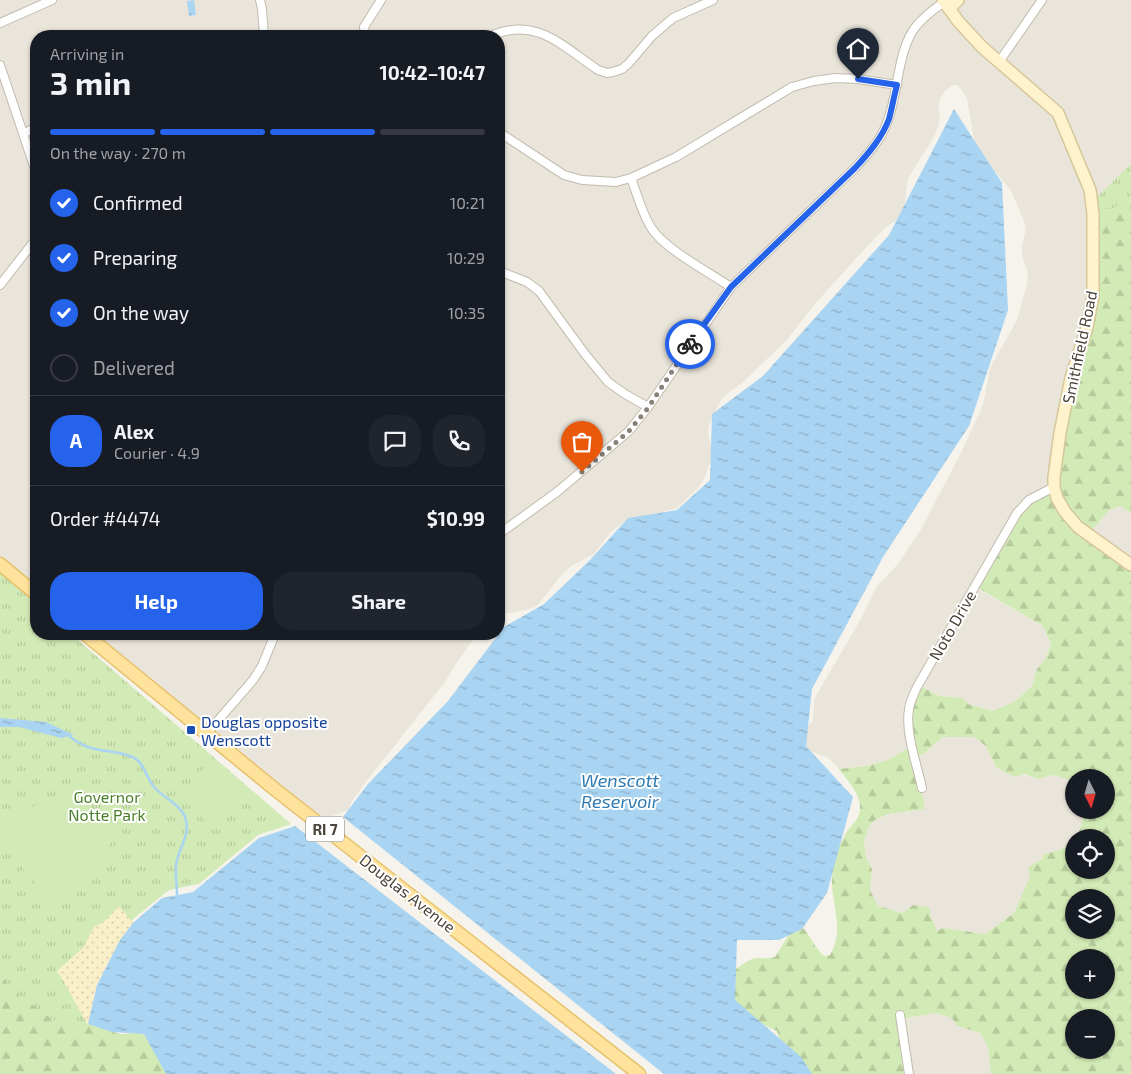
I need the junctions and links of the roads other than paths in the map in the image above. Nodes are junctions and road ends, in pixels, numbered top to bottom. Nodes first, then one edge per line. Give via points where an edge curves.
1 (52, 0) edge
2 (260, 0) edge
3 (381, 0) edge
4 (713, 0) edge
5 (958, 0) edge
6 (1042, 0) edge
7 (945, 4) edge
8 (0, 23) edge
9 (264, 30) edge
10 (364, 30) edge
11 (505, 31) edge
12 (999, 62) junction
13 (0, 65) edge
14 (897, 85) junction
15 (30, 130) edge
16 (23, 134) junction
17 (505, 136) edge
18 (30, 154) edge
19 (631, 178) junction
20 (30, 247) edge
21 (505, 273) edge
22 (0, 286) edge
23 (731, 287) junction
24 (648, 408) junction
25 (1054, 487) junction
26 (505, 530) edge
27 (0, 564) edge
28 (1131, 565) edge
29 (30, 589) edge
30 (92, 640) edge
31 (273, 640) edge
32 (207, 733) junction
33 (922, 788) dead end
34 (900, 1015) dead end
35 (639, 1074) edge
36 (909, 1074) edge

1 - 8 street
2 - 9 street
3 - 10 street
4 - 11 street via 673,18 629,63 607,73 542,32 530,29
5 - 7 street
6 - 12 street
7 - 12 street, Smithfield Road
7 - 14 street via 923,19 910,37
12 - 25 street, Smithfield Road via 1058,113 1090,190 1093,296 1071,378
13 - 16 street
14 - 19 street via 836,78 792,87 676,157
14 - 23 street via 888,120 870,152
15 - 16 street
16 - 18 street
17 - 19 street via 564,175 597,182
19 - 23 street via 649,223 660,239
20 - 22 street
21 - 24 street via 539,291 608,382
23 - 24 street
24 - 26 street via 607,451
25 - 28 street, Smithfield Road via 1061,505 1078,527
25 - 33 street, Noto Drive via 1029,500 1017,513 914,693 909,720
27 - 29 main road
30 - 32 main road, Douglas Avenue / RI 7
31 - 32 street via 253,680
32 - 35 main road, Douglas Avenue / RI 7 via 277,792
34 - 36 street

